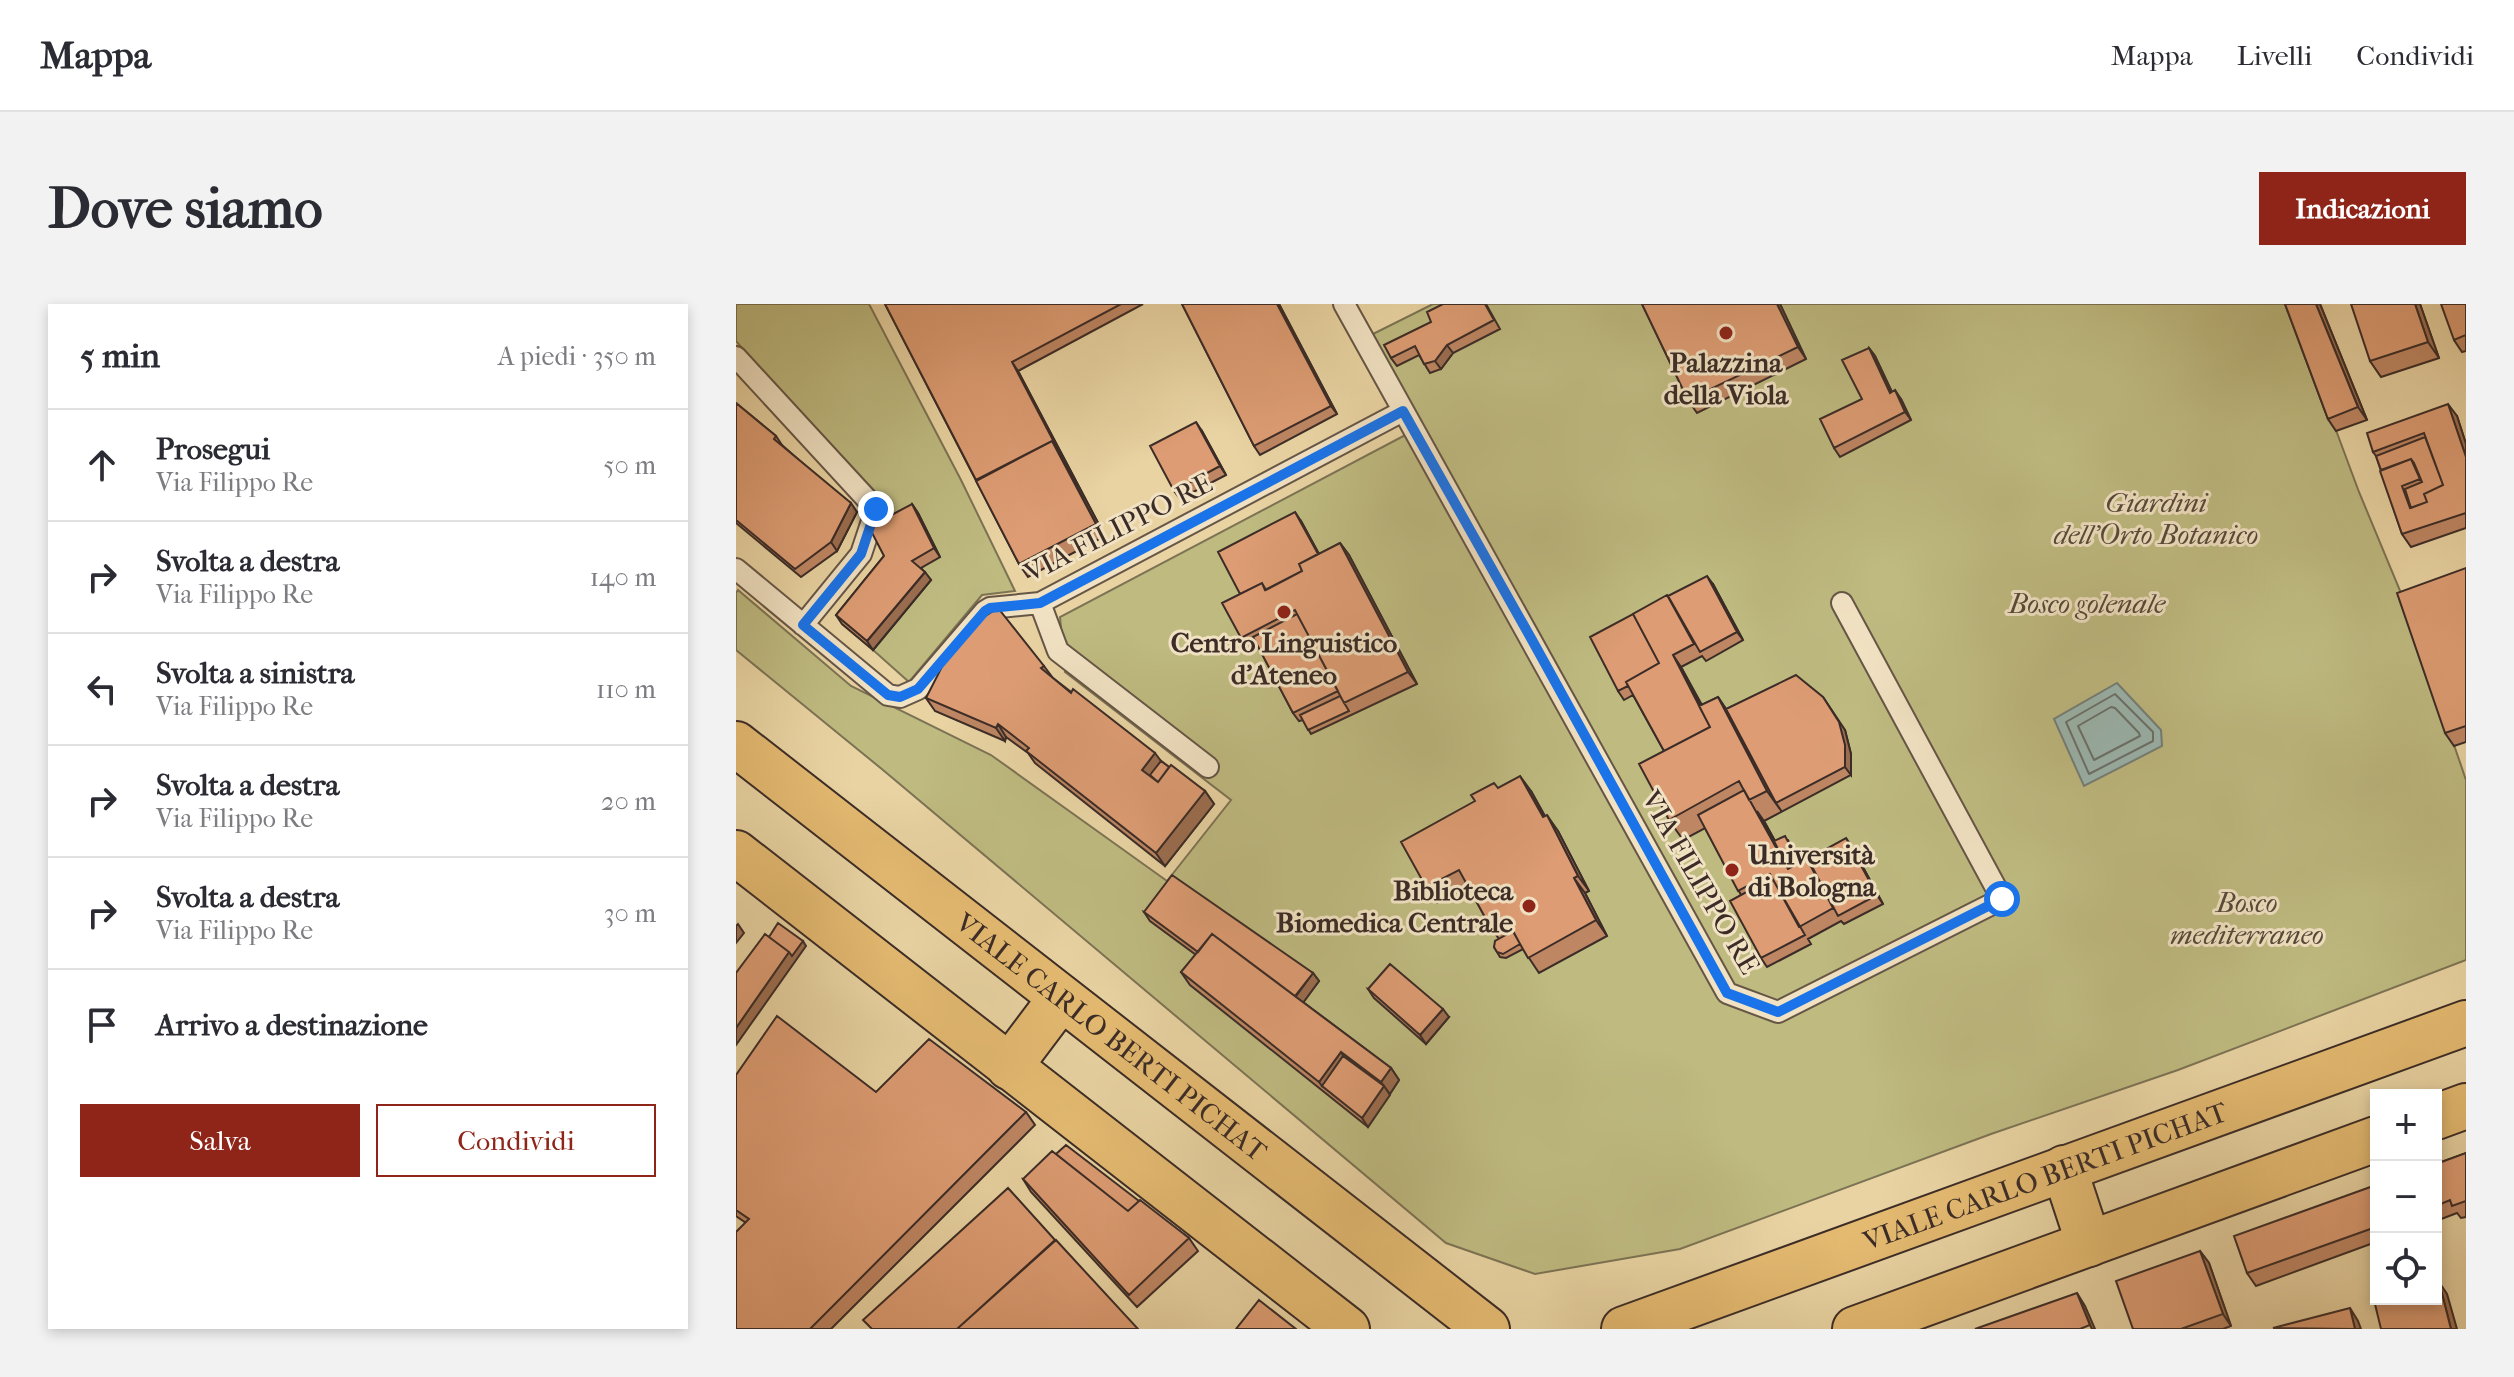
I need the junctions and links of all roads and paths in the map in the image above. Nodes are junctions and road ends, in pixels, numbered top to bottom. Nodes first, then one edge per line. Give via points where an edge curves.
1 (1344, 304) edge
2 (736, 357) edge
3 (1403, 411) junction
4 (736, 569) edge
5 (1040, 603) junction
6 (1842, 603) dead end
7 (803, 625) junction
8 (736, 744) edge
9 (1208, 767) dead end
10 (736, 853) edge
11 (1061, 998) junction
12 (2466, 1023) edge
13 (1009, 1067) junction
14 (2466, 1106) edge
15 (2442, 1115) edge
16 (2370, 1141) edge
17 (2064, 1168) junction
18 (2089, 1244) junction
19 (1347, 1329) edge
20 (1487, 1329) edge
21 (1624, 1329) edge
22 (1855, 1329) edge

1 - 3 lane, VIA FILIPPO RE
2 - 7 lane via 876,509 861,554
3 - 5 lane, VIA FILIPPO RE
3 - 6 lane, VIA FILIPPO RE via 1727,993 1778,1012 2002,899
4 - 7 lane, VIA FILIPPO RE
5 - 7 lane, VIA FILIPPO RE via 985,611 918,689 900,697 888,695
5 - 9 lane via 1058,651
8 - 11 main road, VIALE CARLO BERTI PICHAT
10 - 13 main road
11 - 13 main road
11 - 20 main road, VIALE CARLO BERTI PICHAT
12 - 17 main road, VIALE CARLO BERTI PICHAT
13 - 19 main road
14 - 15 main road
16 - 18 main road
17 - 18 main road
17 - 21 main road, VIALE CARLO BERTI PICHAT
18 - 22 main road

